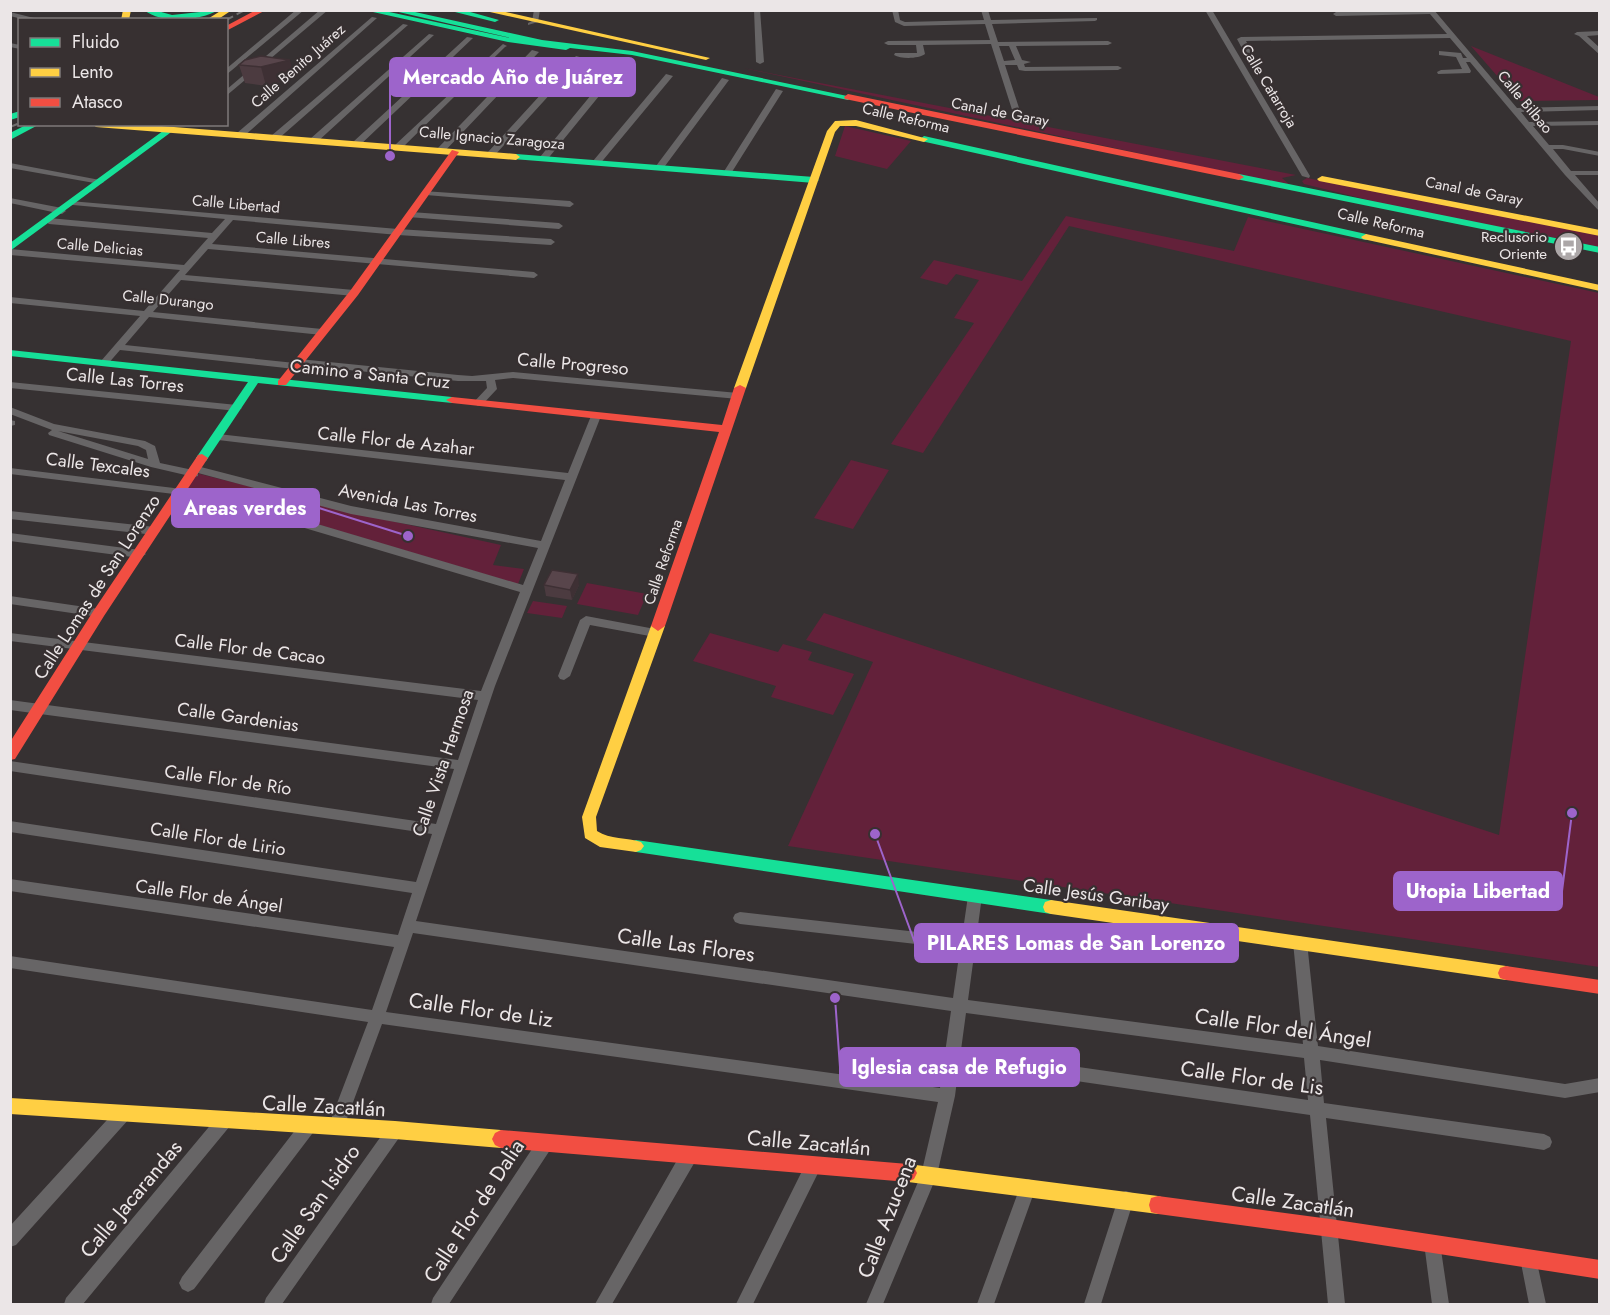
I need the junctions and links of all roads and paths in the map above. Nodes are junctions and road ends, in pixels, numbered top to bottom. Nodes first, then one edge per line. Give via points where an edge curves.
1 (147, 10) edge
2 (216, 10) edge
3 (229, 10) edge
4 (263, 10) edge
5 (302, 10) edge
6 (325, 10) edge
7 (393, 10) edge
8 (425, 10) edge
9 (450, 10) edge
10 (484, 10) edge
11 (757, 10) edge
12 (895, 10) edge
13 (984, 10) edge
14 (1208, 10) edge
15 (1431, 11) edge
16 (14, 13) edge
17 (370, 14) edge
18 (1336, 14) dead end
19 (1410, 14) edge
20 (30, 18) edge
21 (214, 18) edge
22 (534, 19) edge
23 (1095, 19) dead end
24 (988, 21) junction
25 (405, 25) dead end
26 (228, 28) edge
27 (469, 28) junction
28 (1342, 28) dead end
29 (1380, 28) dead end
30 (1599, 33) edge
31 (431, 35) dead end
32 (1415, 36) junction
33 (1452, 36) junction
34 (1349, 37) junction
35 (1387, 37) junction
36 (1335, 38) junction
37 (1301, 39) junction
38 (888, 42) dead end
39 (919, 42) junction
40 (995, 43) junction
41 (1108, 43) dead end
42 (1012, 44) junction
43 (503, 46) dead end
44 (1425, 47) dead end
45 (1343, 48) dead end
46 (1308, 49) dead end
47 (535, 52) dead end
48 (1248, 52) dead end
49 (1442, 53) dead end
50 (1599, 53) edge
51 (898, 55) dead end
52 (622, 57) junction
53 (579, 58) dead end
54 (706, 58) junction
55 (1472, 60) junction
56 (760, 62) dead end
57 (1019, 62) junction
58 (1462, 62) junction
59 (1001, 63) junction
60 (1117, 65) dead end
61 (1435, 65) dead end
62 (228, 71) edge
63 (1441, 72) dead end
64 (669, 76) dead end
65 (725, 80) dead end
66 (779, 91) dead end
67 (228, 92) edge
68 (938, 101) dead end
69 (1599, 108) edge
70 (1515, 110) junction
71 (998, 112) dead end
72 (1024, 118) joint
73 (1599, 123) edge
74 (1527, 124) junction
75 (32, 126) edge
76 (138, 126) edge
77 (173, 128) edge
78 (240, 135) junction
79 (10, 137) edge
80 (274, 138) junction
81 (313, 141) junction
82 (356, 144) junction
83 (398, 147) junction
84 (1546, 147) junction
85 (440, 151) junction
86 (455, 152) junction
87 (491, 154) junction
88 (1599, 154) edge
89 (543, 159) junction
90 (596, 163) junction
91 (10, 165) edge
92 (659, 168) junction
93 (1285, 171) dead end
94 (727, 173) junction
95 (1568, 173) junction
96 (1599, 173) edge
97 (1306, 176) junction
98 (814, 180) junction
99 (100, 182) junction
100 (426, 193) junction
101 (1341, 198) junction
102 (10, 200) edge
103 (570, 204) dead end
104 (67, 207) junction
105 (1599, 210) edge
106 (411, 215) junction
107 (230, 218) junction
108 (49, 221) junction
109 (559, 226) dead end
110 (398, 232) junction
111 (1599, 232) edge
112 (215, 236) junction
113 (550, 242) dead end
114 (206, 246) junction
115 (10, 250) edge
116 (1599, 250) edge
117 (378, 261) junction
118 (186, 268) junction
119 (534, 275) dead end
120 (178, 277) junction
121 (1599, 288) edge
122 (354, 293) junction
123 (10, 300) edge
124 (148, 313) junction
125 (322, 332) junction
126 (117, 347) junction
127 (10, 353) edge
128 (104, 363) junction
129 (297, 364) junction
130 (489, 378) junction
131 (255, 380) junction
132 (282, 383) junction
133 (10, 385) edge
134 (738, 396) junction
135 (478, 403) junction
136 (237, 408) junction
137 (10, 410) edge
138 (22, 414) junction
139 (596, 416) junction
140 (11, 422) edge
141 (52, 427) junction
142 (727, 429) junction
143 (218, 437) junction
144 (155, 465) junction
145 (10, 471) edge
146 (196, 471) junction
147 (571, 477) junction
148 (182, 492) junction
149 (10, 515) edge
150 (155, 531) junction
151 (10, 537) edge
152 (545, 545) junction
153 (140, 554) junction
154 (526, 590) junction
155 (10, 600) edge
156 (99, 613) junction
157 (655, 633) junction
158 (10, 637) edge
159 (78, 647) junction
160 (564, 676) dead end
161 (486, 696) junction
162 (10, 705) edge
163 (38, 709) junction
164 (10, 755) edge
165 (461, 765) junction
166 (10, 766) edge
167 (10, 826) edge
168 (440, 830) junction
169 (590, 834) joint
170 (10, 885) edge
171 (419, 888) junction
172 (975, 896) junction
173 (740, 918) dead end
174 (407, 926) junction
175 (402, 942) junction
176 (1300, 942) junction
177 (968, 944) junction
178 (10, 962) edge
179 (1599, 987) edge
180 (960, 1006) junction
181 (377, 1017) junction
182 (1313, 1052) junction
183 (953, 1056) junction
184 (1599, 1085) edge
185 (947, 1096) junction
186 (10, 1106) edge
187 (1317, 1109) junction
188 (123, 1114) junction
189 (224, 1121) junction
190 (309, 1125) junction
191 (336, 1126) junction
192 (395, 1130) junction
193 (546, 1142) junction
194 (1544, 1142) dead end
195 (690, 1154) junction
196 (814, 1165) junction
197 (929, 1174) junction
198 (1028, 1187) junction
199 (1126, 1199) junction
200 (1330, 1228) junction
201 (10, 1239) edge
202 (1432, 1243) junction
203 (1528, 1257) junction
204 (1599, 1270) edge
205 (188, 1283) dead end
206 (72, 1305) edge
207 (272, 1305) edge
208 (439, 1305) edge
209 (603, 1305) edge
210 (744, 1305) edge
211 (875, 1305) edge
212 (985, 1305) edge
213 (1092, 1305) edge
214 (1337, 1305) edge
215 (1441, 1305) edge
216 (1538, 1305) edge

1 - 2 main road via 165,17
3 - 21 main road
4 - 26 main road
5 - 62 street
6 - 67 street
7 - 27 main road, Canal de Garay
8 - 27 main road, Canal de Garay
9 - 22 main road via 514,24
10 - 22 main road, Canal de Garay
11 - 56 street
12 - 24 street via 897,21 904,24
13 - 24 street
14 - 97 street, Calle Catarroja
15 - 19 street
15 - 33 street, Calle Bilbao
16 - 20 street
17 - 52 main road
17 - 78 street, Calle Benito Juárez
18 - 19 street via 1383,13 1395,18
22 - 54 main road, Canal de Garay
23 - 24 street
24 - 40 street
25 - 80 street
27 - 52 main road, Canal de Garay
27 - 54 main road, Canal de Garay
27 - 82 street
28 - 34 street
29 - 35 street
30 - 50 street via 1577,34
31 - 81 street
32 - 33 street
32 - 35 street
32 - 44 street
33 - 55 street, Calle Bilbao
34 - 35 street
34 - 36 street
36 - 37 street via 1322,42
36 - 45 street
37 - 46 street
37 - 48 street via 1241,39
38 - 39 street
39 - 40 street
39 - 51 street via 921,54
40 - 42 street
40 - 59 street
41 - 42 street
42 - 57 street
43 - 83 street
47 - 85 street
49 - 58 street via 1458,55
52 - 89 street
52 - 101 main road, Canal de Garay via 734,72
53 - 87 street
54 - 68 main road, Canal de Garay
55 - 58 street
55 - 70 street, Calle Bilbao
57 - 59 street
57 - 60 street via 1025,69
58 - 61 street
58 - 63 street via 1467,71
59 - 72 street
64 - 90 street
65 - 92 street
66 - 94 street
69 - 70 street
70 - 74 street, Calle Bilbao
71 - 72 main road, Canal de Garay
73 - 74 street
74 - 84 street, Calle Bilbao
75 - 79 main road
76 - 77 main road, Calle Ignacio Zaragoza
77 - 78 main road, Calle Ignacio Zaragoza
77 - 99 main road
78 - 80 main road, Calle Ignacio Zaragoza
80 - 81 main road, Calle Ignacio Zaragoza
81 - 82 main road, Calle Ignacio Zaragoza
82 - 83 main road, Calle Ignacio Zaragoza
83 - 85 main road, Calle Ignacio Zaragoza
84 - 88 street
84 - 95 street, Calle Bilbao
85 - 86 main road, Calle Ignacio Zaragoza
86 - 87 main road, Calle Ignacio Zaragoza
86 - 100 main road
87 - 89 main road, Calle Ignacio Zaragoza
89 - 90 main road, Calle Ignacio Zaragoza
90 - 92 main road, Calle Ignacio Zaragoza
91 - 99 street
92 - 94 main road, Calle Ignacio Zaragoza
93 - 97 main road, Canal de Garay
94 - 98 main road, Calle Ignacio Zaragoza
95 - 96 street
95 - 105 street, Calle Bilbao
97 - 101 main road via 1296,180 1308,189
97 - 111 main road, Canal de Garay
98 - 121 main road, Calle Reforma via 834,126 856,123
98 - 134 main road, Calle Reforma
99 - 104 main road
100 - 103 street
100 - 106 main road
101 - 116 main road, Canal de Garay
102 - 104 street
104 - 107 street, Calle Libertad
104 - 108 main road
106 - 109 street
106 - 110 main road
107 - 110 street, Calle Libertad
107 - 112 street
108 - 112 street
108 - 115 main road
110 - 113 street, Calle Libertad
110 - 117 main road
112 - 114 street
114 - 117 street, Calle Libres
114 - 118 street
115 - 118 street, Calle Delicias
117 - 119 street, Calle Libres
117 - 122 main road
118 - 120 street
120 - 122 street
120 - 124 street
122 - 125 main road
123 - 124 street, Calle Durango
124 - 125 street, Calle Durango
124 - 126 street
125 - 129 main road
126 - 128 street
126 - 129 street, Calle Progreso
127 - 128 main road, Camino a Santa Cruz
128 - 131 main road, Camino a Santa Cruz
129 - 130 street, Calle Progreso
129 - 132 main road
130 - 134 street, Calle Progreso via 513,375
130 - 135 street via 492,389
131 - 132 main road, Camino a Santa Cruz
131 - 136 main road, Calle Lomas de San Lorenzo
132 - 135 main road, Camino a Santa Cruz
133 - 136 street, Calle Las Torres
134 - 142 main road, Calle Reforma
135 - 139 main road, Camino a Santa Cruz
136 - 143 main road, Calle Lomas de San Lorenzo
137 - 138 street, Avenida Las Torres
138 - 140 street
138 - 141 street, Avenida Las Torres
139 - 142 main road, Camino a Santa Cruz
139 - 147 street, Calle Vista Hermosa
141 - 144 street, Avenida Las Torres via 49,431
141 - 144 street, Avenida Las Torres via 141,443 151,448
142 - 157 main road, Calle Reforma
143 - 146 main road, Calle Lomas de San Lorenzo
143 - 147 street, Calle Flor de Azahar
144 - 146 street, Avenida Las Torres
145 - 148 street, Calle Texcales
146 - 148 main road, Calle Lomas de San Lorenzo
146 - 152 street, Avenida Las Torres via 351,510
147 - 152 street, Calle Vista Hermosa
148 - 150 main road, Calle Lomas de San Lorenzo
148 - 154 street, Calle Texcales
149 - 150 street
150 - 153 main road, Calle Lomas de San Lorenzo
151 - 153 street
152 - 154 street, Calle Vista Hermosa
153 - 156 main road, Calle Lomas de San Lorenzo
154 - 161 street, Calle Vista Hermosa
155 - 156 street
156 - 159 main road, Calle Lomas de San Lorenzo
157 - 160 street via 586,620
157 - 169 main road, Calle Reforma via 589,817
158 - 159 street, Calle Flor de Cacao
159 - 161 street, Calle Flor de Cacao
159 - 163 main road, Calle Lomas de San Lorenzo
161 - 165 street, Calle Vista Hermosa
162 - 163 street, Calle Gardenias
163 - 164 main road, Calle Lomas de San Lorenzo
163 - 165 street, Calle Gardenias
165 - 168 street, Calle Vista Hermosa
166 - 168 street, Calle Flor de Río
167 - 171 street, Calle Flor de Lirio
168 - 171 street, Calle Vista Hermosa
169 - 172 main road, Calle Jesús Garibay via 600,841
170 - 175 street, Calle Flor de Ángel
171 - 174 street, Calle Vista Hermosa
172 - 176 main road, Calle Jesús Garibay
172 - 177 street, Calle Azucena
173 - 177 street
174 - 175 street, Calle Vista Hermosa
174 - 180 street, Calle Las Flores
175 - 181 street, Calle Vista Hermosa
176 - 179 main road, Calle Jesús Garibay
176 - 182 street
177 - 180 street, Calle Azucena
178 - 181 street, Calle Flor de Liz
180 - 182 street, Calle Flor del Ángel
180 - 183 street, Calle Azucena
181 - 185 street, Calle Flor de Liz
181 - 191 street, Calle Vista Hermosa
182 - 184 street, Calle Flor del Ángel via 1565,1091
182 - 187 street
183 - 185 street, Calle Azucena
183 - 187 street, Calle Flor de Lis
185 - 197 street, Calle Azucena
186 - 188 main road, Calle Zacatlán
187 - 194 street, Calle Flor de Lis
187 - 200 street
188 - 189 main road, Calle Zacatlán
188 - 201 street
189 - 190 main road, Calle Zacatlán
189 - 206 street, Calle Jacarandas
190 - 191 main road, Calle Zacatlán
190 - 205 street
191 - 192 main road, Calle Zacatlán
192 - 193 main road, Calle Zacatlán
192 - 207 street, Calle San Isidro
193 - 195 main road, Calle Zacatlán
193 - 208 street, Calle Flor de Dalia
195 - 196 main road, Calle Zacatlán
195 - 209 street
196 - 197 main road, Calle Zacatlán
196 - 210 street
197 - 198 main road, Calle Zacatlán
197 - 211 street, Calle Azucena
198 - 199 main road, Calle Zacatlán
198 - 212 street
199 - 200 main road, Calle Zacatlán
199 - 213 street
200 - 202 main road, Calle Zacatlán
200 - 214 street
202 - 203 main road, Calle Zacatlán
202 - 215 street
203 - 204 main road, Calle Zacatlán
203 - 216 street

